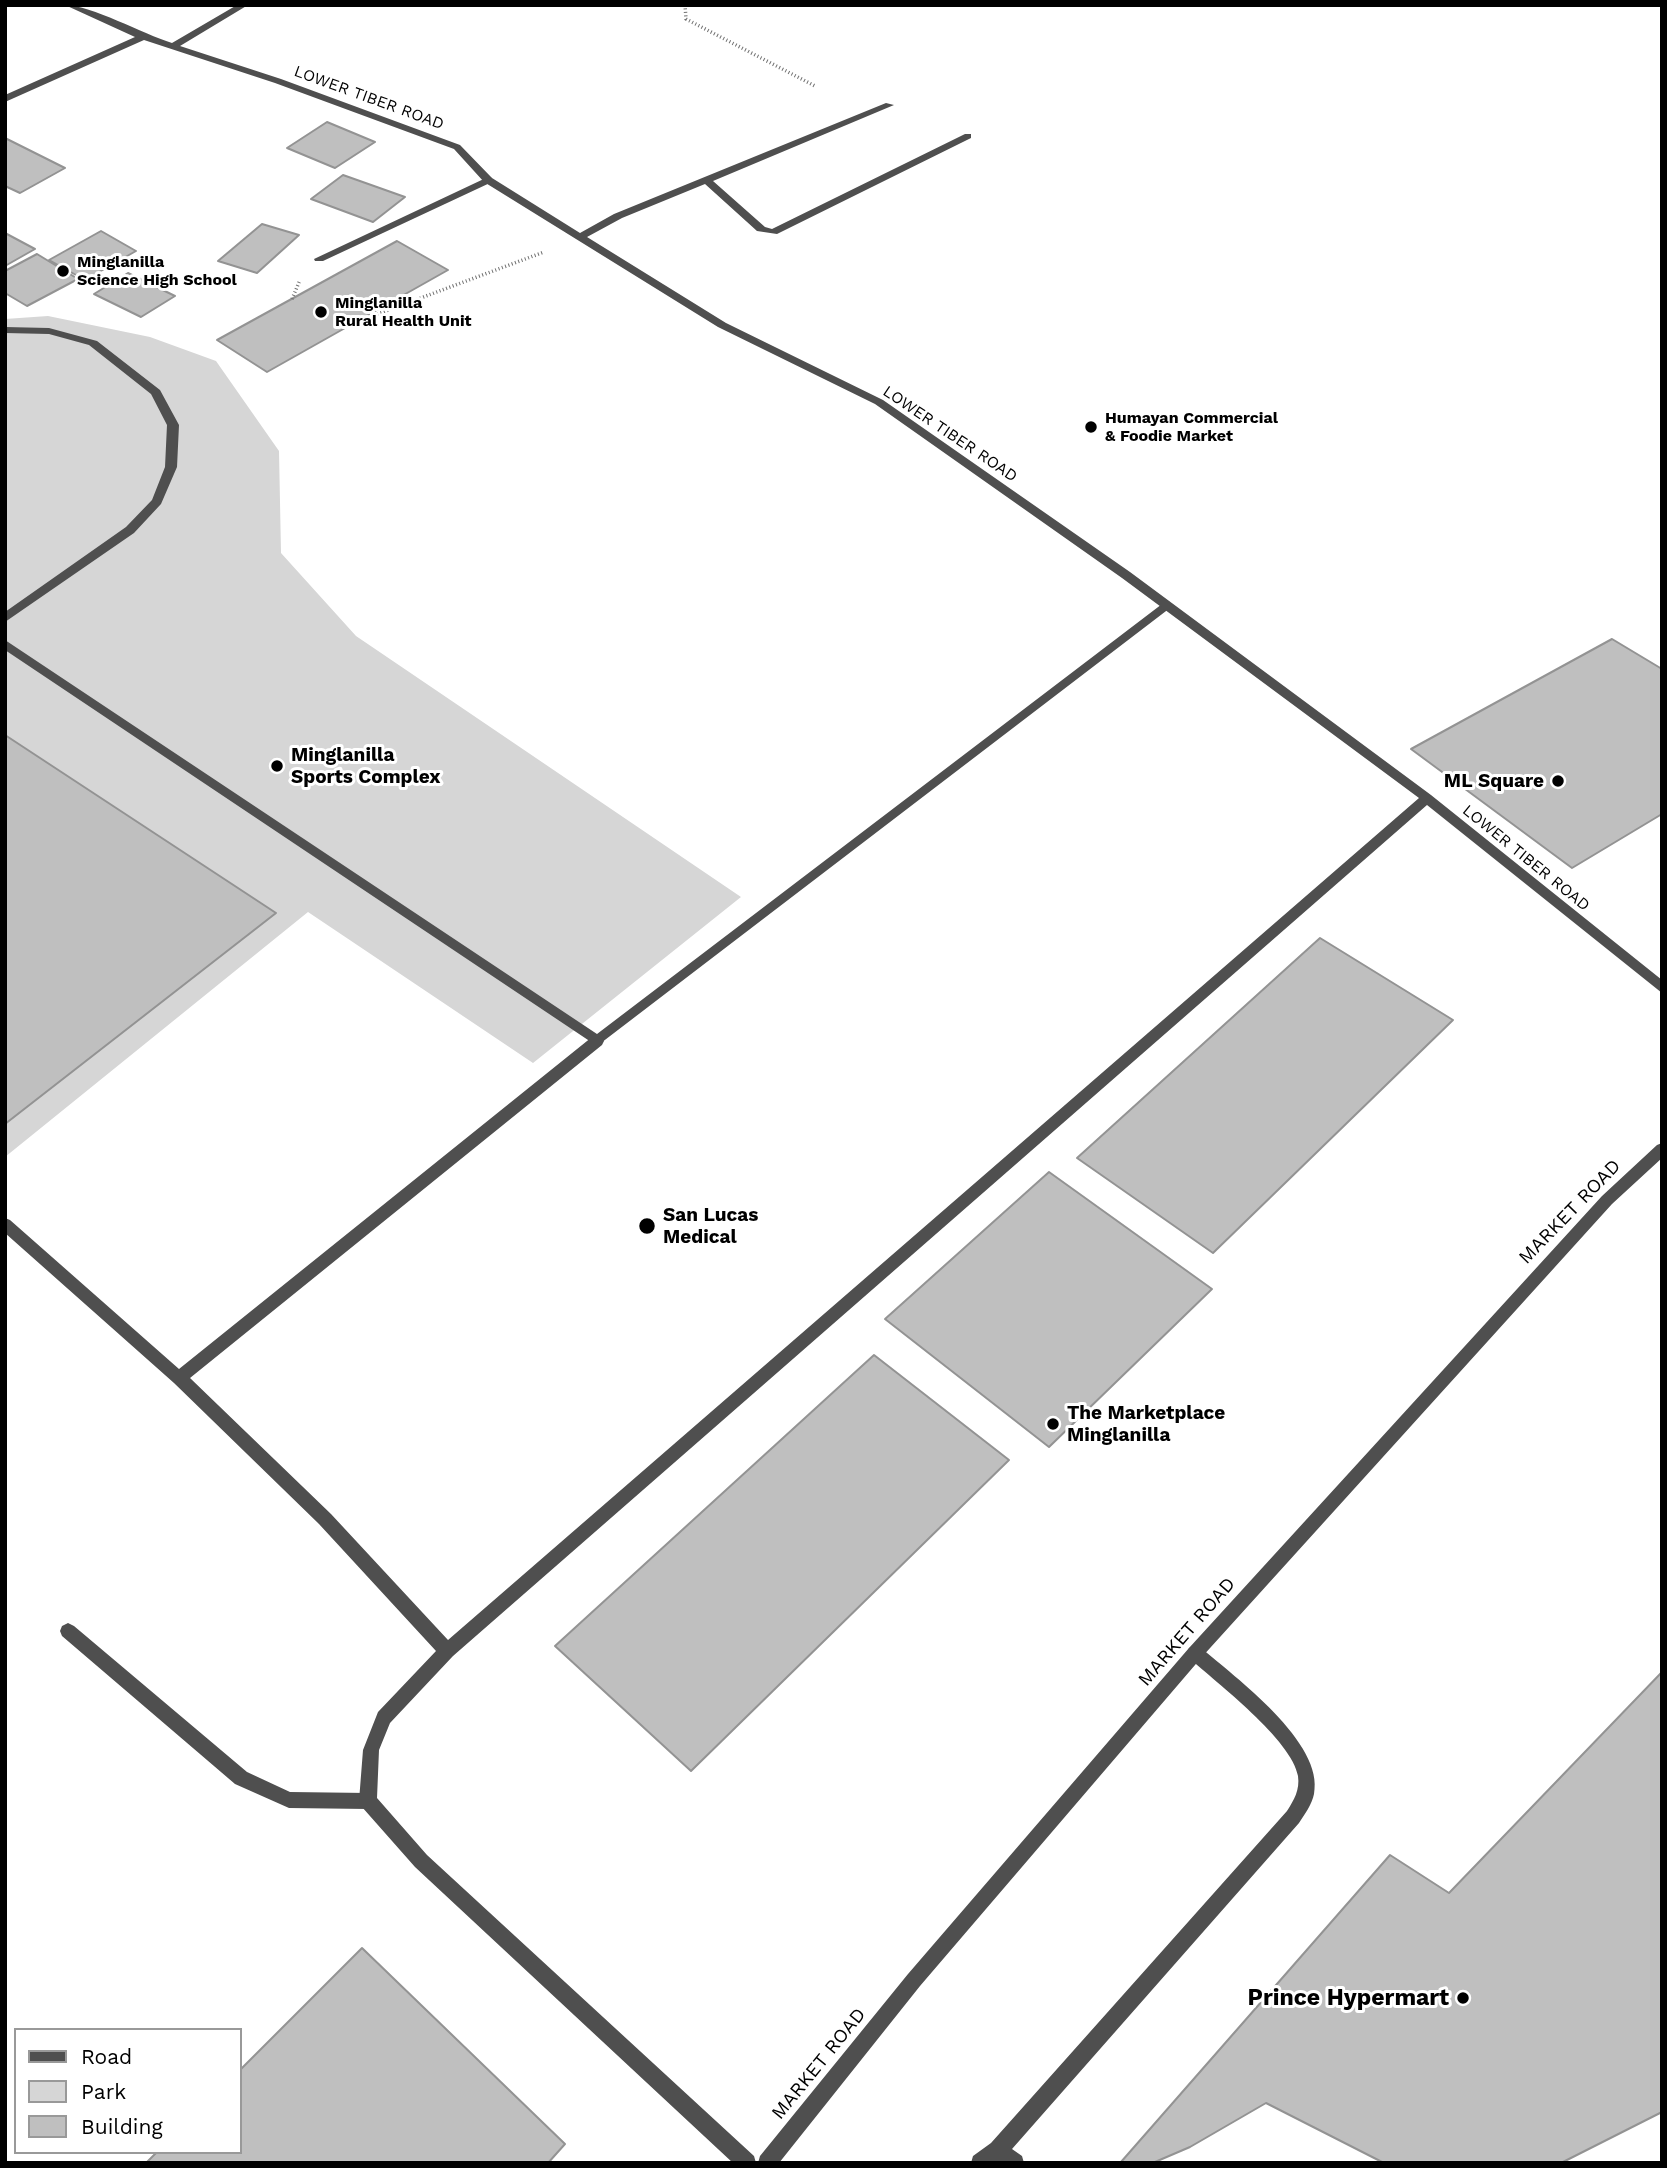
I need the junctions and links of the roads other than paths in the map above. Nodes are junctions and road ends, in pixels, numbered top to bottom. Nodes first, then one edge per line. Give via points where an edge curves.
1 (69, 5) edge
2 (244, 5) edge
3 (143, 37) junction
4 (174, 46) junction
5 (5, 99) edge
6 (889, 105) dead end
7 (968, 136) dead end
8 (488, 180) junction
9 (706, 180) junction
10 (581, 236) junction
11 (319, 259) dead end
12 (5, 330) edge
13 (1166, 605) junction
14 (5, 618) edge
15 (5, 643) edge
16 (1427, 798) junction
17 (1662, 988) edge
18 (597, 1041) junction
19 (1662, 1149) edge
20 (5, 1224) edge
21 (179, 1378) junction
22 (68, 1631) dead end
23 (447, 1651) junction
24 (1195, 1653) junction
25 (368, 1801) junction
26 (998, 2150) junction
27 (747, 2163) edge
28 (767, 2163) edge
29 (980, 2163) edge
30 (1015, 2163) edge

1 - 3 street, LOWER TIBER ROAD
2 - 4 street
3 - 4 street, LOWER TIBER ROAD
3 - 5 street
4 - 8 street, LOWER TIBER ROAD via 457,147
6 - 9 street
7 - 9 street via 773,232 761,229
8 - 10 street, LOWER TIBER ROAD
8 - 11 street
9 - 10 street
10 - 13 street, LOWER TIBER ROAD via 722,325 879,402
12 - 14 street via 49,331 93,343 156,392 173,425 172,467 157,500 130,530
13 - 16 street, LOWER TIBER ROAD
13 - 18 street
15 - 18 street
16 - 17 street, LOWER TIBER ROAD
16 - 23 street
18 - 21 street
19 - 24 street, MARKET ROAD via 1606,1200
20 - 21 street
21 - 23 street via 325,1519
22 - 25 street via 241,1778 289,1800
23 - 25 street via 384,1718 371,1750
24 - 26 street via 1292,1742 1304,1765 1307,1791 1293,1817
24 - 28 street, MARKET ROAD via 914,1980
25 - 27 street via 421,1861
26 - 29 street
26 - 30 street

